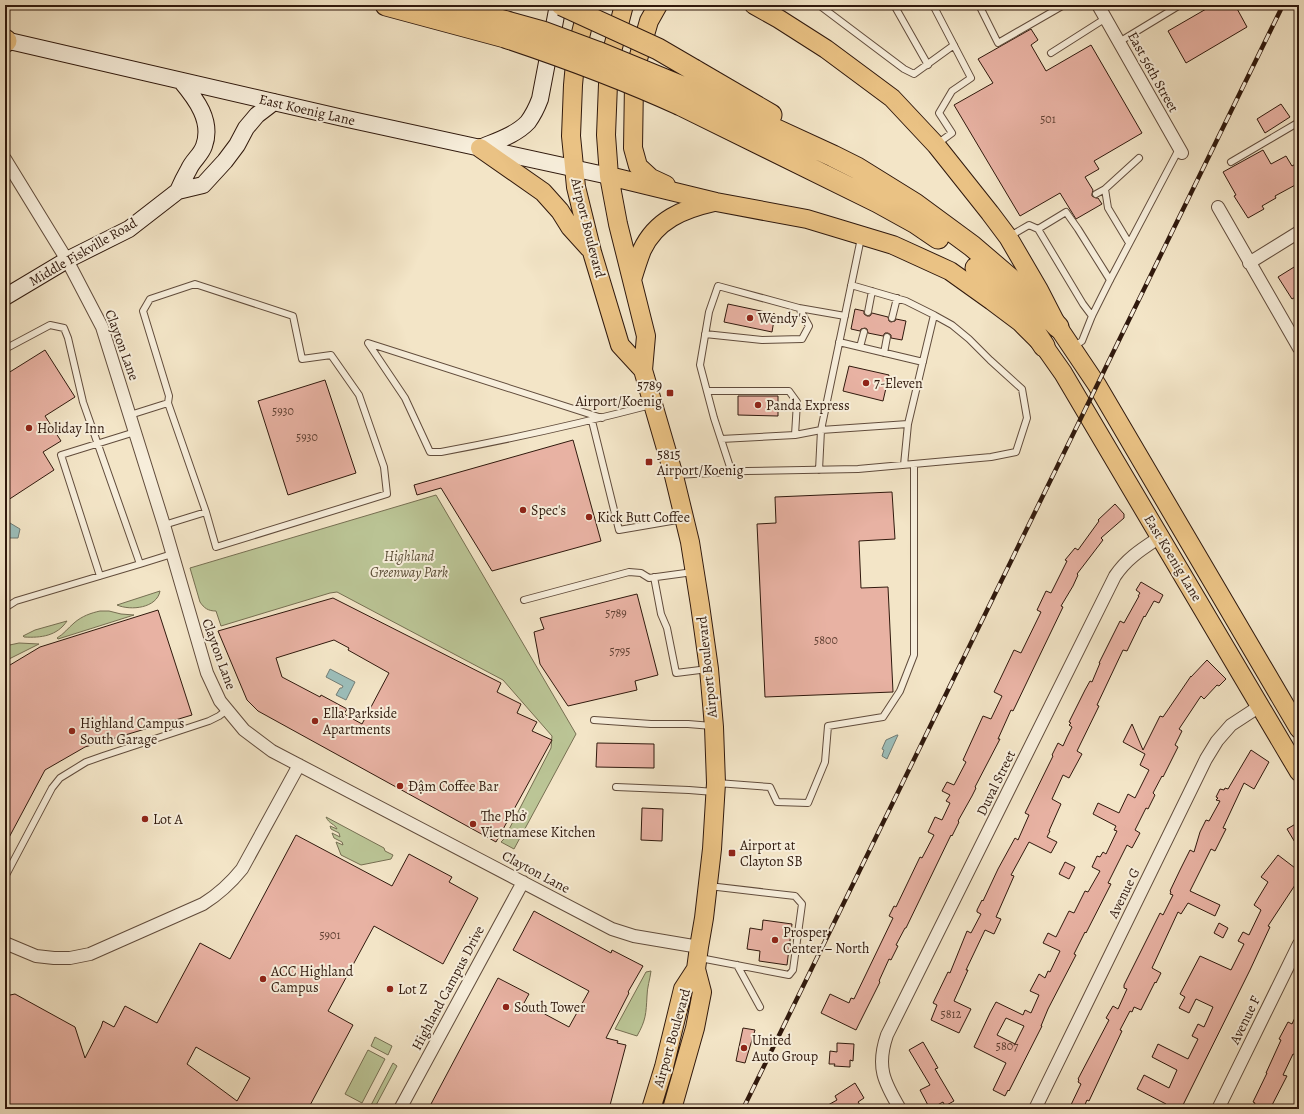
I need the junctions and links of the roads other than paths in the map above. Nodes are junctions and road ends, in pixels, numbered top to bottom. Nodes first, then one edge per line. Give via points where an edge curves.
1 (386, 5) edge
2 (448, 5) edge
3 (558, 5) edge
4 (562, 5) edge
5 (588, 5) edge
6 (624, 5) edge
7 (658, 5) edge
8 (754, 5) edge
9 (820, 5) edge
10 (894, 5) edge
11 (933, 5) edge
12 (979, 5) edge
13 (1064, 5) edge
14 (1098, 5) edge
15 (1180, 5) edge
16 (1106, 18) junction
17 (506, 30) junction
18 (5, 41) edge
19 (1119, 42) junction
20 (954, 45) junction
21 (1051, 53) dead end
22 (928, 64) junction
23 (181, 81) junction
24 (687, 88) junction
25 (274, 102) junction
26 (1299, 122) edge
27 (936, 145) junction
28 (480, 148) junction
29 (1181, 151) joint
30 (1139, 158) dead end
31 (5, 159) edge
32 (1231, 162) dead end
33 (573, 168) junction
34 (609, 176) junction
35 (1105, 189) junction
36 (178, 191) junction
37 (1096, 194) dead end
38 (716, 202) junction
39 (1218, 207) dead end
40 (1038, 229) junction
41 (1299, 232) edge
42 (861, 235) junction
43 (1008, 237) junction
44 (1129, 243) junction
45 (592, 252) junction
46 (67, 260) junction
47 (1249, 263) junction
48 (1110, 280) junction
49 (632, 281) junction
50 (851, 285) junction
51 (872, 291) junction
52 (5, 297) edge
53 (897, 298) junction
54 (799, 308) junction
55 (868, 312) dead end
56 (934, 315) junction
57 (845, 316) junction
58 (1092, 316) junction
59 (892, 318) dead end
60 (1058, 327) junction
61 (864, 332) dead end
62 (705, 334) junction
63 (888, 337) dead end
64 (839, 342) junction
65 (1298, 343) edge
66 (1044, 346) junction
67 (860, 347) junction
68 (1072, 348) junction
69 (5, 350) edge
70 (884, 352) junction
71 (923, 362) junction
72 (643, 370) junction
73 (707, 391) junction
74 (168, 403) junction
75 (653, 405) junction
76 (130, 415) junction
77 (602, 418) junction
78 (592, 421) junction
79 (908, 424) junction
80 (821, 430) junction
81 (135, 432) junction
82 (795, 435) junction
83 (721, 439) junction
84 (98, 444) junction
85 (914, 464) junction
86 (904, 465) junction
87 (819, 470) junction
88 (732, 473) junction
89 (674, 476) junction
90 (206, 512) junction
91 (684, 519) junction
92 (164, 525) junction
93 (1160, 537) junction
94 (172, 554) junction
95 (140, 564) junction
96 (695, 572) junction
97 (100, 576) junction
98 (654, 577) junction
99 (524, 600) dead end
100 (5, 608) edge
101 (709, 669) junction
102 (1260, 706) junction
103 (227, 710) junction
104 (594, 720) dead end
105 (714, 727) junction
106 (1299, 728) edge
107 (299, 765) junction
108 (1299, 772) edge
109 (616, 787) dead end
110 (716, 787) junction
111 (5, 877) edge
112 (522, 882) junction
113 (708, 886) junction
114 (5, 943) edge
115 (1299, 944) edge
116 (697, 958) junction
117 (737, 965) junction
118 (760, 1007) dead end
119 (400, 1109) edge
120 (651, 1109) edge
121 (672, 1109) edge
122 (900, 1109) edge
123 (1035, 1109) edge
124 (1218, 1109) edge

1 - 17 highway
2 - 17 highway
3 - 28 main road via 540,99 534,112 528,122 519,129
4 - 24 highway, bridge via 658,49
5 - 33 main road, Airport Boulevard via 576,53 573,85
6 - 34 main road, Airport Boulevard via 610,59 606,135
7 - 38 main road via 649,21 634,83 633,148 638,166 651,178
8 - 27 main road, East Koenig Lane via 826,49 865,77 892,98
9 - 22 lane via 904,69 914,74
10 - 22 lane
11 - 20 lane
12 - 13 lane via 998,43
14 - 16 street, East 56th Street
15 - 19 lane
16 - 19 street, East 56th Street
16 - 21 lane
17 - 24 highway, bridge via 543,32
18 - 23 main road, East Koenig Lane
19 - 29 street, East 56th Street
20 - 22 lane
20 - 27 lane via 971,78 952,91 939,113 952,133
23 - 25 main road, East Koenig Lane
23 - 36 main road, Middle Fiskville Road via 195,98 204,116 207,132 205,145 189,168
24 - 60 highway via 857,168 915,204 972,246 1020,287
24 - 66 highway via 916,223 958,252 1019,308
25 - 28 main road, East Koenig Lane
25 - 36 main road, Middle Fiskville Road via 257,115 246,128 237,145 203,186
26 - 32 lane
27 - 43 main road, East Koenig Lane
28 - 33 main road, East Koenig Lane
28 - 45 main road via 543,192
29 - 44 lane
30 - 35 lane
31 - 46 street, Clayton Lane
33 - 34 main road, East Koenig Lane
33 - 45 main road, Airport Boulevard via 577,195
34 - 38 main road
34 - 49 main road, Airport Boulevard
35 - 37 lane
35 - 44 lane via 1108,208
36 - 46 main road, Middle Fiskville Road via 129,229
38 - 42 main road, East Koenig Lane via 806,219
38 - 49 main road via 680,212 656,228 641,252
39 - 47 street
40 - 43 lane via 1029,225
40 - 48 lane via 1068,211
40 - 58 lane
41 - 47 street
42 - 50 lane
42 - 66 main road, East Koenig Lane via 892,245 950,271 1020,322
43 - 60 main road, East Koenig Lane
44 - 48 lane
45 - 72 main road, Airport Boulevard via 620,345
46 - 52 main road, Middle Fiskville Road
46 - 76 street, Clayton Lane via 102,327
47 - 65 street
48 - 58 lane
49 - 72 main road, Airport Boulevard via 646,336
50 - 51 lane
50 - 57 lane
51 - 53 lane
51 - 55 lane
53 - 56 lane
53 - 59 lane
54 - 57 lane
54 - 62 lane via 809,326 802,339 762,340
54 - 62 lane via 718,286
56 - 71 lane
56 - 85 lane via 958,329 1022,389 1027,418 1016,452 991,458
57 - 64 lane
58 - 68 lane via 1082,341
60 - 68 main road, East Koenig Lane
61 - 67 lane
62 - 73 lane via 700,365
63 - 70 lane
64 - 67 lane
64 - 80 lane
66 - 93 main road, East Koenig Lane via 1063,373
67 - 70 lane
68 - 106 main road, East Koenig Lane via 1097,385
69 - 84 lane via 50,325 64,328 83,402
70 - 71 lane
71 - 79 lane
72 - 75 main road, Airport Boulevard
73 - 82 lane via 789,391 797,402
73 - 83 lane
74 - 76 lane
74 - 90 lane
74 - 90 lane via 169,396 143,311 150,299 195,284 293,316 302,359 331,355 359,395 384,467 387,494 216,547
75 - 77 lane
75 - 89 main road, Airport Boulevard
76 - 81 street, Clayton Lane
77 - 78 lane
77 - 78 lane via 368,343 406,398 430,452 459,449
78 - 91 lane via 619,530
79 - 80 lane
79 - 86 lane
80 - 82 lane
80 - 87 lane
81 - 84 lane
81 - 92 street, Clayton Lane
82 - 83 lane
83 - 88 lane
84 - 95 lane
84 - 97 lane via 60,455
85 - 86 lane
85 - 110 lane via 914,655 900,692 883,718 828,726 825,762 808,803 777,802 770,787
86 - 87 lane
87 - 88 lane
88 - 89 lane
89 - 91 main road, Airport Boulevard
90 - 92 lane
91 - 96 main road, Airport Boulevard
92 - 94 street, Clayton Lane
93 - 102 main road, East Koenig Lane
93 - 122 street, Duval Street via 1133,555 1115,576 887,1035 881,1059 883,1074 888,1089
94 - 95 lane
94 - 103 street, Clayton Lane via 207,673 220,702
95 - 97 lane
96 - 98 lane
96 - 101 main road, Airport Boulevard
97 - 100 lane via 16,602
98 - 99 lane via 629,572
98 - 101 lane via 676,673
101 - 105 main road, Airport Boulevard
102 - 108 main road, East Koenig Lane
102 - 123 street, Avenue G via 1232,725 1217,741 1206,759
103 - 107 street, Clayton Lane via 244,730 272,751
103 - 111 lane via 209,720 92,760 60,778 52,788
104 - 105 lane
105 - 110 main road, Airport Boulevard
107 - 112 street, Clayton Lane
107 - 114 street via 242,869 230,884 213,898 90,954 70,958 36,956
109 - 110 lane via 688,790
110 - 113 main road, Airport Boulevard
112 - 116 street, Clayton Lane via 612,929
112 - 119 street, Highland Campus Drive
113 - 116 main road, Airport Boulevard
113 - 117 lane via 795,896 802,904 793,970 789,975
115 - 124 street, Avenue F
116 - 117 lane
116 - 120 main road, Airport Boulevard via 683,989
116 - 121 main road, Airport Boulevard via 702,992 696,1028
117 - 118 lane

